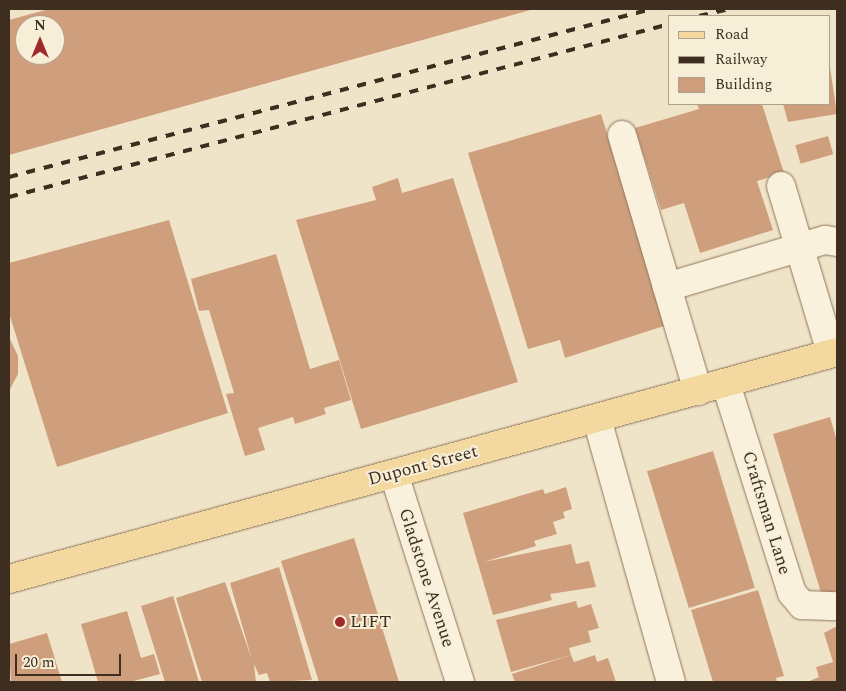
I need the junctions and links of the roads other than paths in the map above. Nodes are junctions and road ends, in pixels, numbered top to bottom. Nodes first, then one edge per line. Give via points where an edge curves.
1 (622, 135) dead end
2 (781, 186) dead end
3 (837, 242) edge
4 (800, 248) junction
5 (667, 287) junction
6 (834, 353) edge
7 (726, 384) junction
8 (698, 391) junction
9 (597, 419) junction
10 (394, 474) junction
11 (9, 579) edge
12 (837, 606) edge
13 (460, 682) edge
14 (671, 682) edge

1 - 5 street
2 - 4 street
3 - 4 street via 825,240
4 - 5 street
4 - 6 street
5 - 8 street
6 - 7 main road, Dupont Street
7 - 8 main road, Dupont Street
7 - 12 street, Craftsman Lane via 792,594 802,605
8 - 9 main road, Dupont Street
9 - 10 main road, Dupont Street
9 - 14 street
10 - 11 main road, Dupont Street
10 - 13 street, Gladstone Avenue

